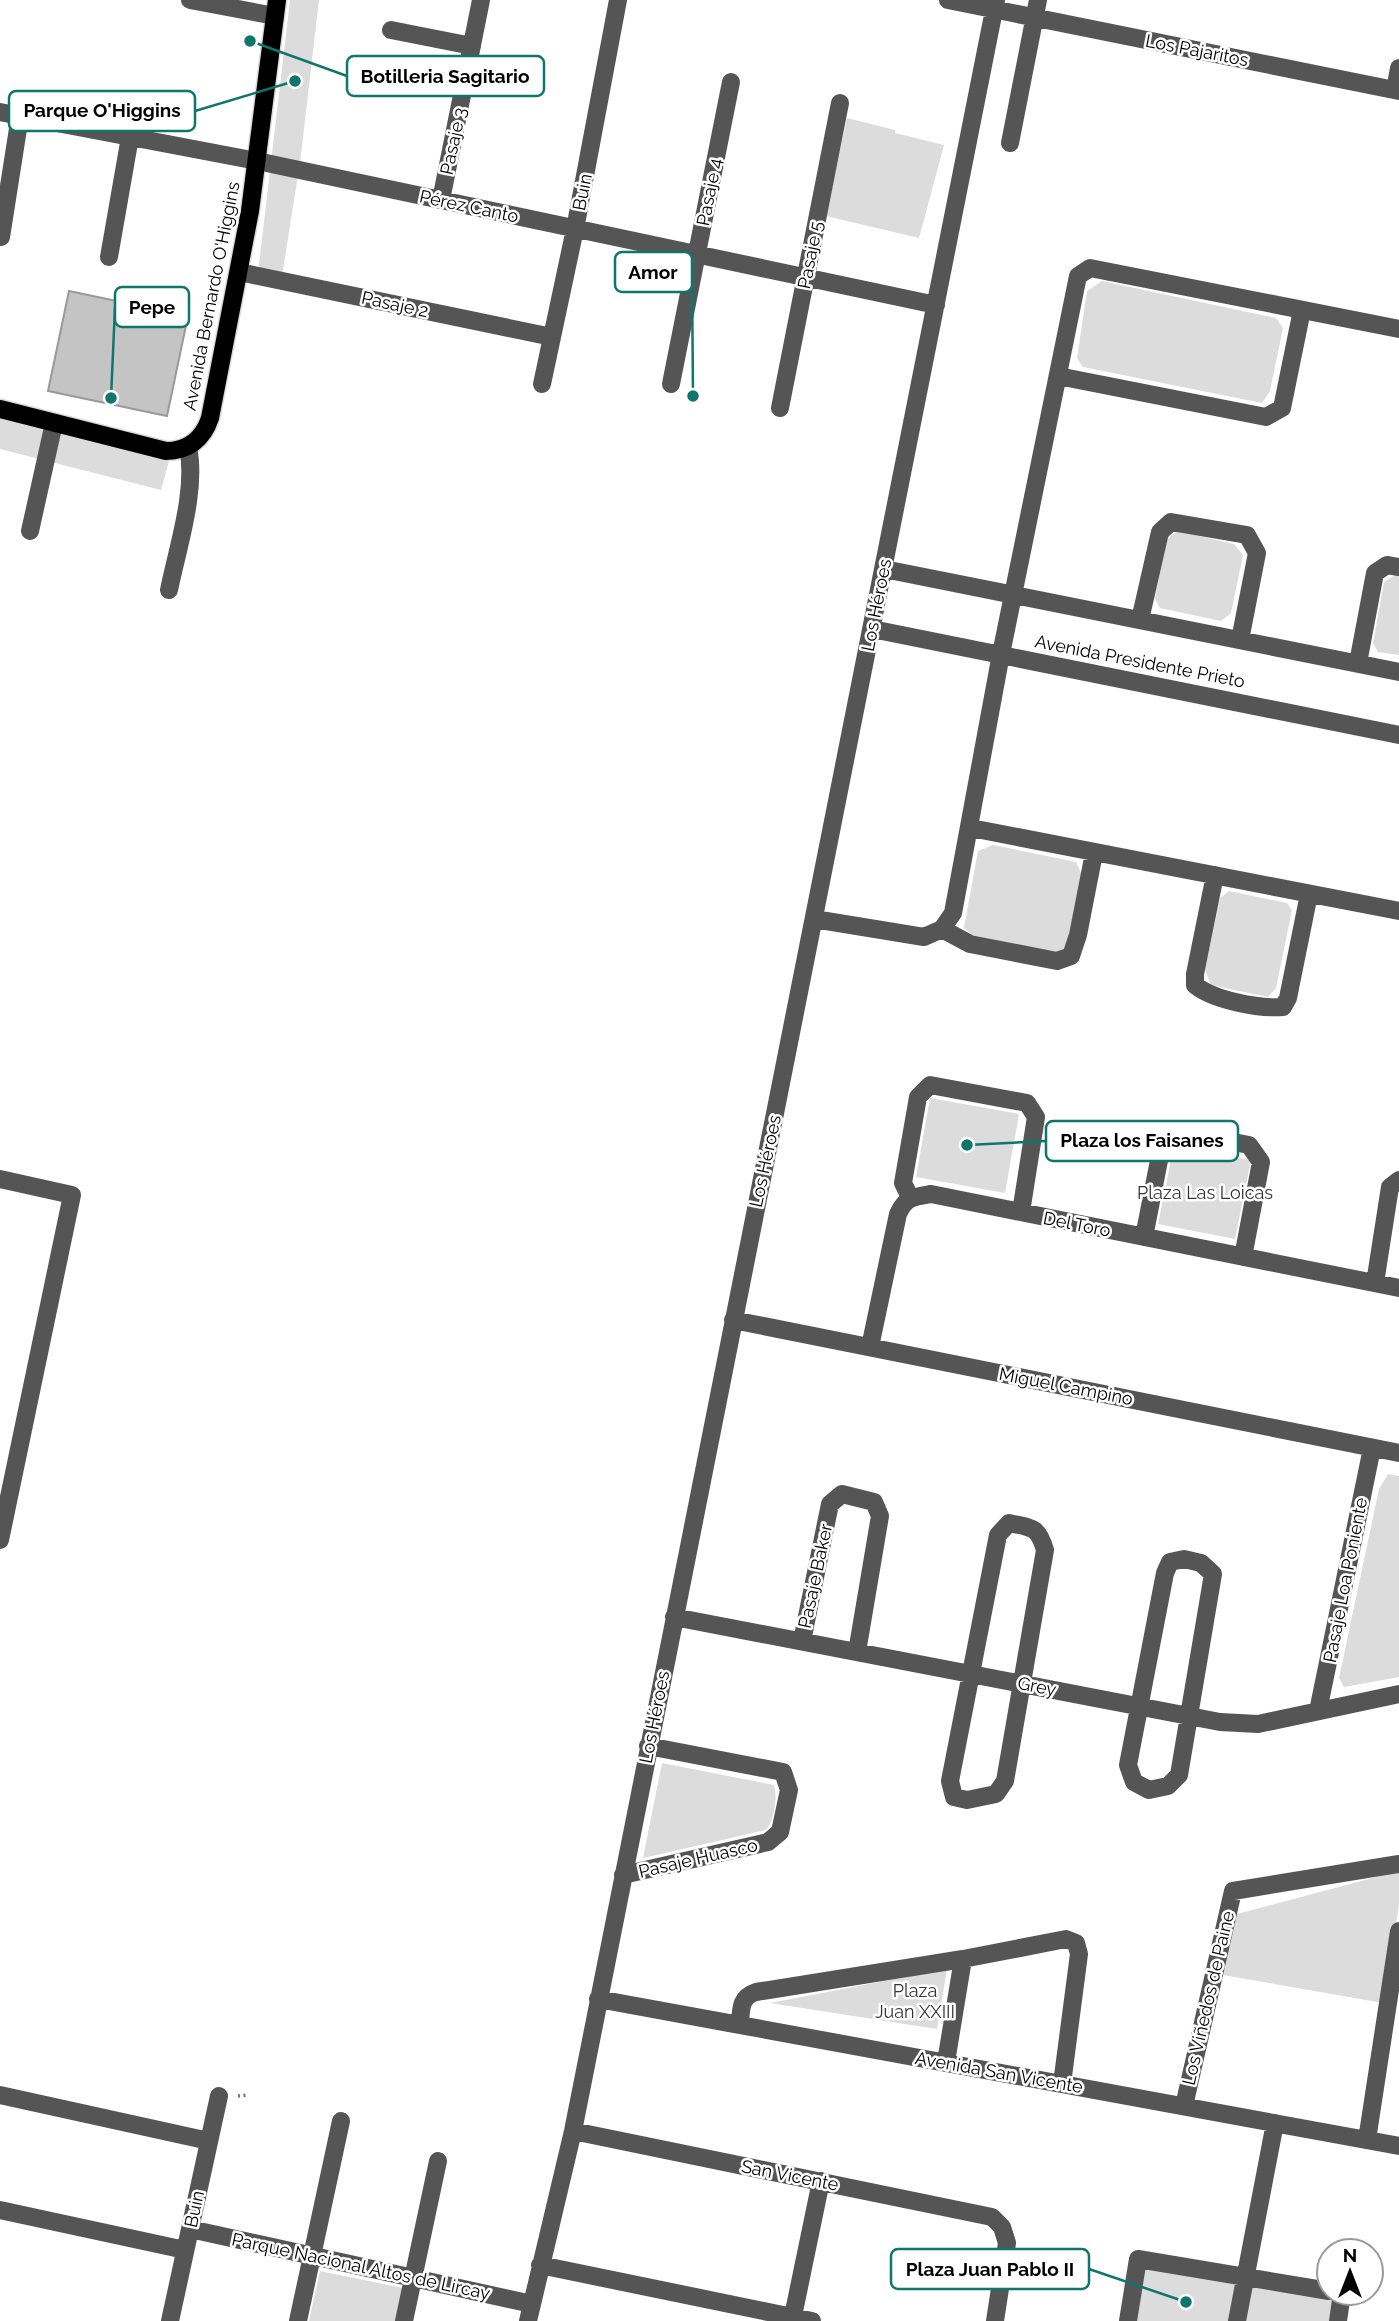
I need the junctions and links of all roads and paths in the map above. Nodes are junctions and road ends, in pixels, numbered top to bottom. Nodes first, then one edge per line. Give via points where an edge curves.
1 (190, 0) edge
2 (481, 0) edge
3 (618, 0) edge
4 (948, 0) edge
5 (995, 5) edge
6 (276, 8) edge
7 (1037, 9) edge
8 (391, 30) dead end
9 (472, 46) junction
10 (1399, 68) edge
11 (731, 82) dead end
12 (1397, 90) edge
13 (840, 103) dead end
14 (0, 112) edge
15 (20, 116) junction
16 (130, 137) junction
17 (1010, 143) dead end
18 (257, 162) junction
19 (440, 200) junction
20 (575, 229) junction
21 (1, 237) edge
22 (696, 254) junction
23 (109, 257) dead end
24 (239, 272) junction
25 (806, 277) junction
26 (936, 305) junction
27 (1301, 310) junction
28 (1399, 329) edge
29 (552, 337) junction
30 (1058, 376) junction
31 (542, 384) dead end
32 (671, 384) dead end
33 (779, 408) dead end
34 (0, 409) edge
35 (54, 423) junction
36 (188, 447) junction
37 (30, 531) dead end
38 (1399, 567) edge
39 (884, 569) junction
40 (169, 590) dead end
41 (1013, 595) junction
42 (1140, 620) junction
43 (872, 629) junction
44 (1240, 640) junction
45 (1001, 654) junction
46 (1358, 663) junction
47 (1399, 672) edge
48 (1399, 735) edge
49 (971, 828) junction
50 (1094, 852) junction
51 (1215, 876) junction
52 (1309, 894) junction
53 (1399, 911) edge
54 (814, 919) junction
55 (942, 929) junction
56 (0, 1179) edge
57 (1399, 1180) edge
58 (909, 1197) junction
59 (1021, 1212) junction
60 (1144, 1237) junction
61 (1243, 1256) junction
62 (1375, 1283) junction
63 (1399, 1288) edge
64 (733, 1320) junction
65 (870, 1347) junction
66 (1372, 1448) junction
67 (1399, 1453) edge
68 (0, 1540) edge
69 (674, 1617) junction
70 (802, 1641) junction
71 (857, 1652) junction
72 (972, 1674) junction
73 (1022, 1684) junction
74 (1399, 1694) edge
75 (1139, 1706) junction
76 (1318, 1712) junction
77 (1189, 1715) junction
78 (648, 1746) junction
79 (1399, 1864) edge
80 (623, 1875) junction
81 (1399, 1931) edge
82 (962, 1959) junction
83 (598, 1998) junction
84 (740, 2025) junction
85 (946, 2062) junction
86 (1062, 2084) junction
87 (0, 2095) edge
88 (219, 2096) dead end
89 (1184, 2106) junction
90 (341, 2121) dead end
91 (1275, 2123) junction
92 (573, 2131) junction
93 (1367, 2140) junction
94 (209, 2141) junction
95 (1399, 2146) edge
96 (438, 2161) dead end
97 (821, 2181) junction
98 (0, 2210) edge
99 (190, 2228) junction
100 (185, 2250) junction
101 (312, 2255) junction
102 (540, 2265) junction
103 (414, 2277) junction
104 (1245, 2277) junction
105 (1315, 2289) edge
106 (530, 2312) edge
107 (793, 2319) edge
108 (170, 2321) edge
109 (298, 2321) edge
110 (404, 2321) edge
111 (812, 2321) edge
112 (995, 2321) edge
113 (1128, 2321) edge
114 (1237, 2321) edge

1 - 6 street
2 - 9 street, Pasaje 3
3 - 20 street, Buin
4 - 5 street, Los Pajaritos
5 - 7 street, Los Pajaritos
5 - 26 street, Los Héroes
6 - 18 main road, Avenida Bernardo O'Higgins
7 - 12 street, Los Pajaritos
7 - 17 street
8 - 9 street
9 - 19 street, Pasaje 3
10 - 12 street
11 - 22 street, Pasaje 4
13 - 25 street, Pasaje 5
14 - 15 street, Pérez Canto
15 - 16 street, Pérez Canto
15 - 21 street
16 - 18 street, Pérez Canto
16 - 23 street
18 - 19 street, Pérez Canto
18 - 24 main road, Avenida Bernardo O'Higgins
19 - 20 street, Pérez Canto
20 - 22 street, Pérez Canto
20 - 29 street, Buin
22 - 25 street, Pérez Canto
22 - 32 street, Pasaje 4
24 - 29 street, Pasaje 2
24 - 36 main road, Avenida Bernardo O'Higgins via 210,418 202,435
25 - 26 street, Pérez Canto
25 - 33 street, Pasaje 5
26 - 39 street, Los Héroes
27 - 28 street
27 - 30 street via 1282,408 1266,416
27 - 30 street via 1090,268 1077,276
29 - 31 street, Buin
30 - 41 street
34 - 35 main road
35 - 36 main road via 166,451
35 - 37 street
36 - 40 street via 190,488
38 - 46 street via 1387,565 1375,573
39 - 41 street
39 - 43 street, Los Héroes
41 - 42 street
41 - 45 street
42 - 44 street
42 - 44 street via 1160,533 1171,522 1247,535 1257,553
43 - 45 street, Avenida Presidente Prieto
43 - 54 street, Los Héroes
44 - 46 street
45 - 48 street, Avenida Presidente Prieto
45 - 49 street
46 - 47 street
49 - 50 street
49 - 55 street via 953,913
50 - 51 street
50 - 55 street via 1071,956 1057,961 970,944
51 - 52 street
51 - 52 street via 1195,985 1205,994 1269,1008 1283,1007 1288,998
52 - 53 street
54 - 55 street via 909,936 924,937
54 - 64 street, Los Héroes
56 - 68 street via 72,1195
57 - 62 street via 1390,1187
58 - 59 street, Del Toro via 931,1194
58 - 59 street via 903,1183 905,1171 919,1097 930,1085 1027,1103 1037,1117
58 - 65 street via 898,1214
59 - 60 street, Del Toro
60 - 61 street, Del Toro
60 - 61 street via 1163,1140 1176,1131 1249,1145 1261,1162
61 - 62 street, Del Toro
62 - 63 street, Del Toro
64 - 65 street, Miguel Campino
64 - 69 street, Los Héroes
65 - 66 street, Miguel Campino
66 - 67 street, Miguel Campino
66 - 76 street, Pasaje Loa Poniente
69 - 70 street, Grey
69 - 78 street, Los Héroes
70 - 71 street, Grey
70 - 71 street, Pasaje Baker via 830,1504 842,1494 874,1502 880,1516
71 - 72 street, Grey
72 - 73 street, Grey
72 - 73 street via 950,1781 954,1797 967,1800 996,1794 1005,1781
72 - 73 street via 998,1535 1009,1524 1033,1528 1041,1535 1045,1550
73 - 75 street, Grey
74 - 76 street, Grey
75 - 77 street, Grey
75 - 77 street via 1128,1765 1134,1782 1149,1790 1168,1786 1179,1775
75 - 77 street via 1165,1573 1170,1562 1184,1559 1201,1563 1213,1574
76 - 77 street, Grey via 1258,1724
78 - 80 street, Los Héroes
78 - 80 street, Pasaje Huasco via 783,1772 789,1790 780,1832 768,1842
79 - 89 street, Los Viñedos de Paine via 1233,1891
80 - 83 street, Los Héroes
81 - 93 street
82 - 84 street via 757,1992 742,2003
82 - 85 street
82 - 86 street via 1066,1939 1076,1943 1079,1954
83 - 84 street, Avenida San Vicente
83 - 92 street, Los Héroes
84 - 85 street, Avenida San Vicente
85 - 86 street, Avenida San Vicente
86 - 89 street, Avenida San Vicente
87 - 94 street
88 - 94 street, Buin
89 - 91 street, Avenida San Vicente
90 - 101 street
91 - 93 street, Avenida San Vicente
91 - 104 street
92 - 97 street, San Vicente
92 - 102 street, Los Héroes
93 - 95 street, Avenida San Vicente
94 - 99 street, Buin
96 - 103 street
97 - 107 street
97 - 112 street, San Vicente via 984,2213 998,2221 1007,2243
98 - 100 street
99 - 100 street, Buin
99 - 101 street, Parque Nacional Altos de Lircay
100 - 108 street, Buin
101 - 103 street, Parque Nacional Altos de Lircay
101 - 109 street
102 - 106 street, Los Héroes
102 - 107 street
103 - 106 street, Parque Nacional Altos de Lircay
103 - 110 street
104 - 105 street
104 - 113 street via 1138,2259
104 - 114 street
107 - 111 street

